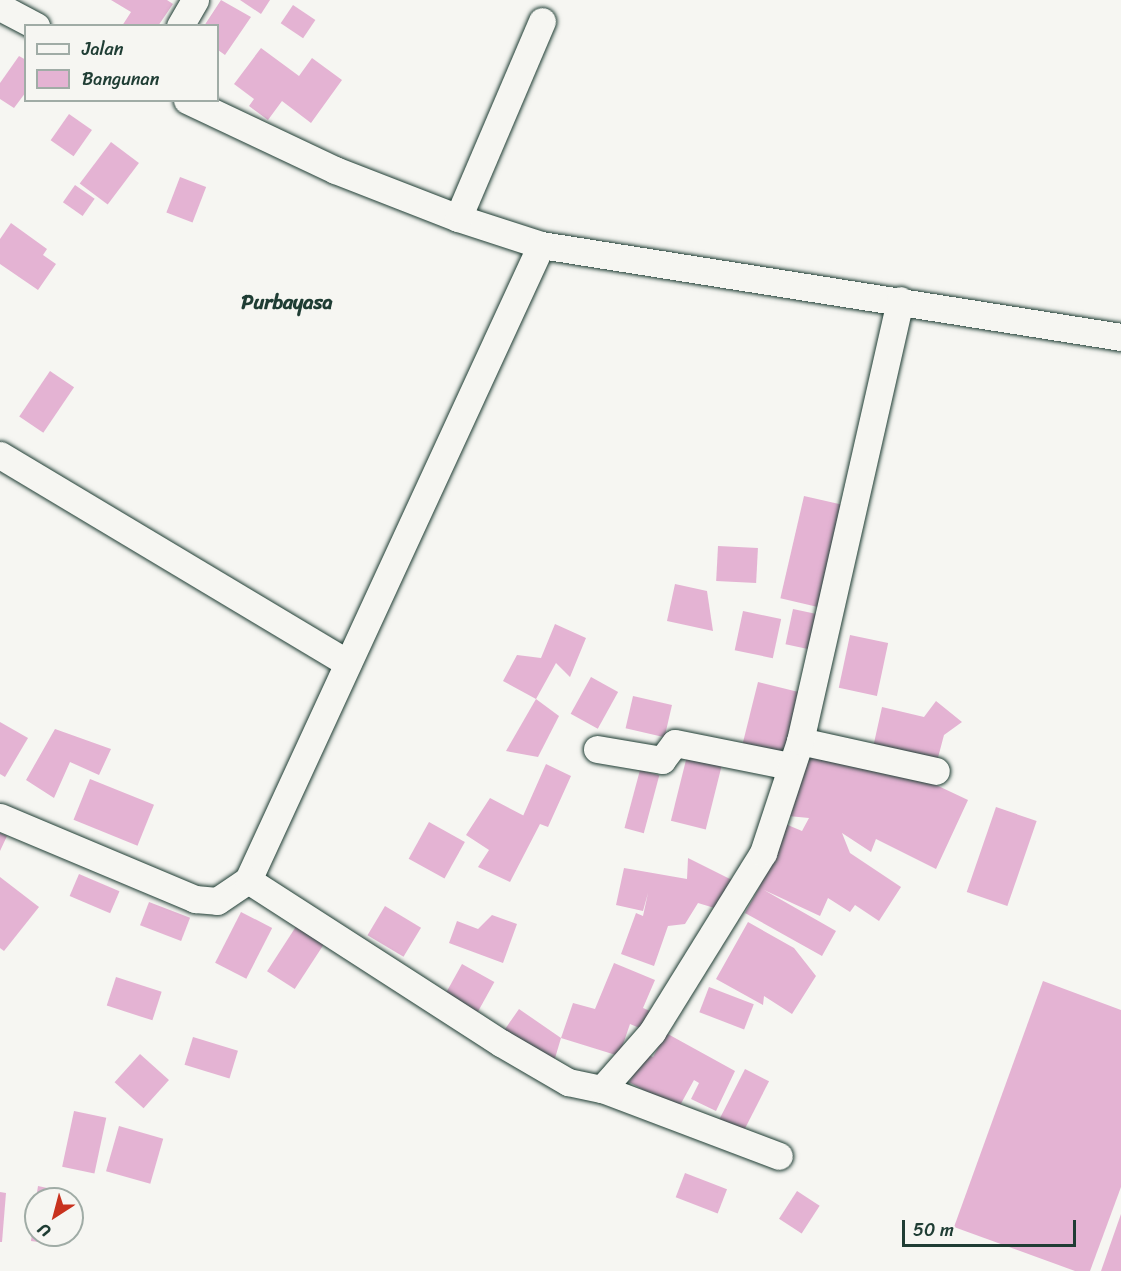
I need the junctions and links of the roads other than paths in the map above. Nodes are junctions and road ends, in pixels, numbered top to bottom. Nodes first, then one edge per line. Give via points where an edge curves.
1 (195, 0) edge
2 (1, 9) edge
3 (542, 21) dead end
4 (32, 24) edge
5 (181, 24) edge
6 (191, 102) edge
7 (458, 218) junction
8 (542, 245) junction
9 (900, 300) junction
10 (1121, 337) edge
11 (3, 465) edge
12 (347, 663) junction
13 (597, 749) dead end
14 (795, 753) junction
15 (936, 771) dead end
16 (0, 817) edge
17 (248, 880) junction
18 (602, 1089) junction
19 (779, 1156) dead end

1 - 5 street
2 - 4 street
3 - 7 street
6 - 7 street via 335,170
7 - 8 street
8 - 9 street
8 - 12 street
9 - 10 street
9 - 14 street
11 - 12 street
12 - 17 street
13 - 14 street via 662,760 675,743
14 - 15 street
14 - 18 street via 763,853 745,886 652,1032
16 - 17 street via 195,899 217,902
17 - 18 street via 527,1059 580,1087
18 - 19 street

